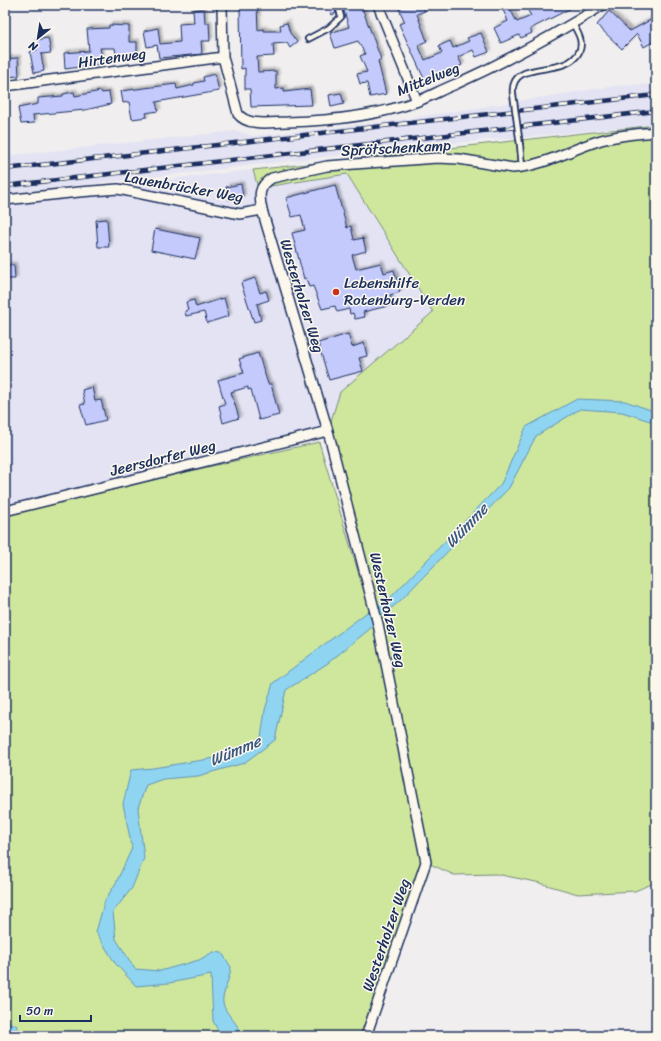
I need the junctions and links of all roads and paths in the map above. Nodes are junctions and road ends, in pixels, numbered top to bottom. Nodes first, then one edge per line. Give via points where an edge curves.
1 (222, 5) edge
2 (338, 5) edge
3 (378, 5) edge
4 (602, 5) edge
5 (572, 24) junction
6 (308, 39) dead end
7 (223, 57) junction
8 (5, 86) edge
9 (417, 101) junction
10 (656, 132) edge
11 (522, 167) junction
12 (260, 191) joint
13 (5, 200) edge
14 (262, 210) junction
15 (328, 431) junction
16 (5, 511) edge
17 (366, 1036) edge

1 - 7 street
2 - 6 lane via 341,17
3 - 9 street
4 - 5 street, Mittelweg
5 - 9 street, Mittelweg via 492,68
5 - 11 lane, bridge via 581,42 577,57 559,67 528,71 513,85
7 - 8 street, Hirtenweg
7 - 9 street, Mittelweg via 238,114 248,121 322,119 372,113
10 - 11 street, Sprötschenkamp via 599,140
11 - 12 street, Sprötschenkamp via 437,158 327,166 272,178 266,181
12 - 14 street, Westerholzer Weg
13 - 14 street, Lauenbrücker Weg via 118,189 240,214
14 - 15 street, Westerholzer Weg
15 - 16 street, Jeersdorfer Weg
15 - 17 street, Westerholzer Weg via 378,624 426,862

